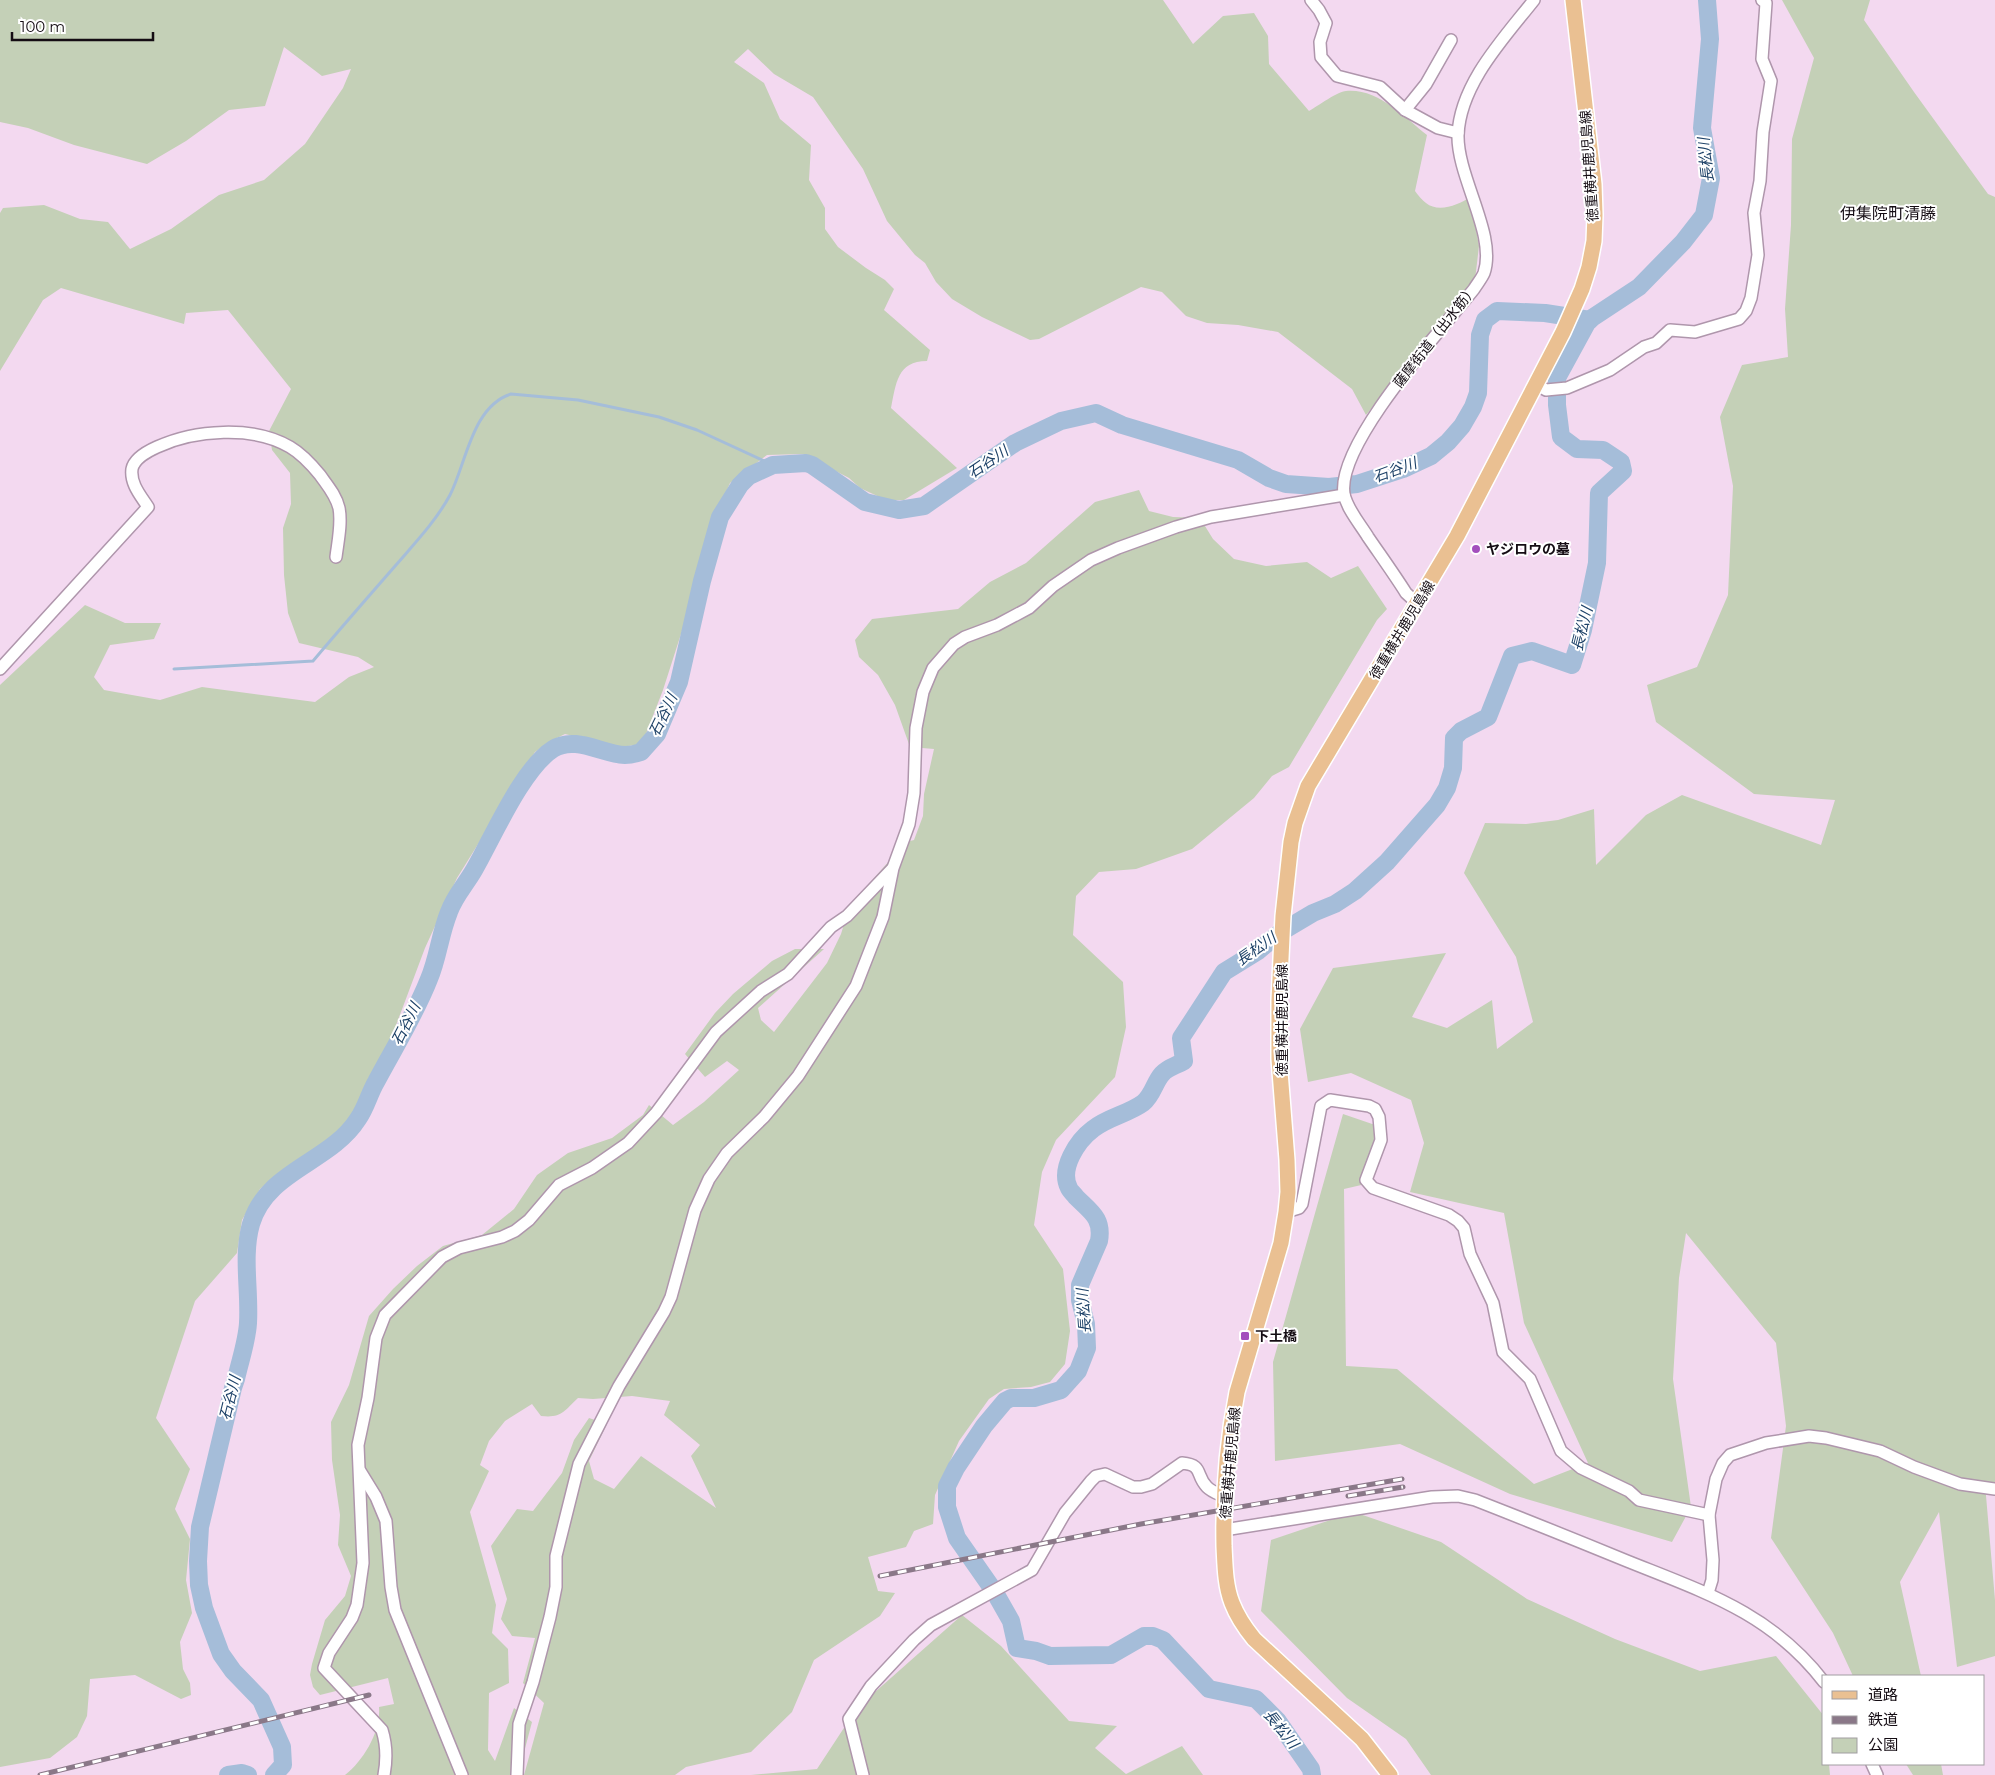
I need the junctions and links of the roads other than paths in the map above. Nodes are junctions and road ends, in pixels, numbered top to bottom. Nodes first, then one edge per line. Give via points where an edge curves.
1 (1311, 0) edge
2 (1534, 0) edge
3 (1573, 0) edge
4 (1762, 0) edge
5 (1451, 40) dead end
6 (1405, 110) junction
7 (1458, 134) junction
8 (1535, 384) junction
9 (1344, 495) junction
10 (336, 557) dead end
11 (1418, 604) junction
12 (0, 669) edge
13 (894, 868) junction
14 (1286, 1212) junction
15 (360, 1471) junction
16 (1995, 1489) edge
17 (1226, 1497) junction
18 (1709, 1515) junction
19 (1224, 1530) junction
20 (1708, 1593) junction
21 (1822, 1679) edge
22 (384, 1775) edge
23 (462, 1775) edge
24 (517, 1775) edge
25 (862, 1775) edge
26 (1390, 1775) edge

1 - 6 street via 1326,23 1320,42 1321,57 1337,76 1380,86
2 - 7 street, 薩摩街道（出水筋） via 1477,75 1463,107
3 - 8 main road, 徳重横井鹿児島線 via 1594,184 1594,241 1589,267 1574,308
4 - 8 street via 1766,3 1762,59 1771,81 1754,213 1758,255 1746,311 1739,319 1695,332 1670,330 1656,343 1644,347 1610,370 1567,388 1546,390
5 - 6 street via 1426,84
6 - 7 street via 1438,128
7 - 9 street, 薩摩街道（出水筋） via 1461,161 1483,234 1486,252 1484,273 1382,404 1361,438 1344,480
8 - 11 main road, 徳重横井鹿児島線 via 1457,536
9 - 11 street, 薩摩街道（出水筋） via 1351,511 1406,593
9 - 13 street via 1211,518 1118,548 1091,560 1053,586 1029,608 954,644 933,668 922,692 916,728 914,793 909,824
10 - 12 street via 339,507 314,467 289,446 250,433 224,432 166,443 145,452 132,467 134,486 148,507
11 - 14 main road, 徳重横井鹿児島線 via 1308,786 1295,823 1283,916 1279,1000 1279,1059 1287,1160
13 - 15 street via 848,916 831,927 788,974 761,991 716,1032 656,1113 628,1144 559,1185 515,1231 459,1248 442,1257 384,1315 376,1338 358,1445
13 - 24 street via 883,917 856,986 798,1076 764,1117 727,1153 709,1179 695,1210 671,1298 619,1386 579,1464 556,1556 556,1586 550,1617 534,1682 519,1724
14 - 17 main road, 徳重横井鹿児島線 via 1237,1392
14 - 18 street via 1302,1204 1321,1106 1330,1100 1375,1109 1381,1140 1366,1180 1373,1188 1449,1214 1464,1228 1470,1254 1493,1303 1503,1352 1530,1379 1561,1451 1581,1468 1629,1491 1639,1500
15 - 22 street via 363,1563 357,1605 329,1653 324,1668 382,1730 387,1760
15 - 23 street via 386,1521 394,1610
16 - 18 street via 1960,1484 1880,1452 1809,1436 1766,1443 1730,1455 1716,1479
17 - 19 main road, 徳重横井鹿児島線
17 - 25 street via 1207,1488 1192,1464 1182,1463 1152,1484 1140,1487 1132,1487 1105,1474 1096,1476 1065,1512 1032,1570 931,1625 871,1686 849,1719
18 - 20 street via 1714,1560
19 - 20 street via 1432,1497 1458,1496
19 - 26 main road, 徳重横井鹿児島線 via 1225,1578 1242,1622 1254,1639 1362,1739
20 - 21 street via 1768,1626 1794,1647

